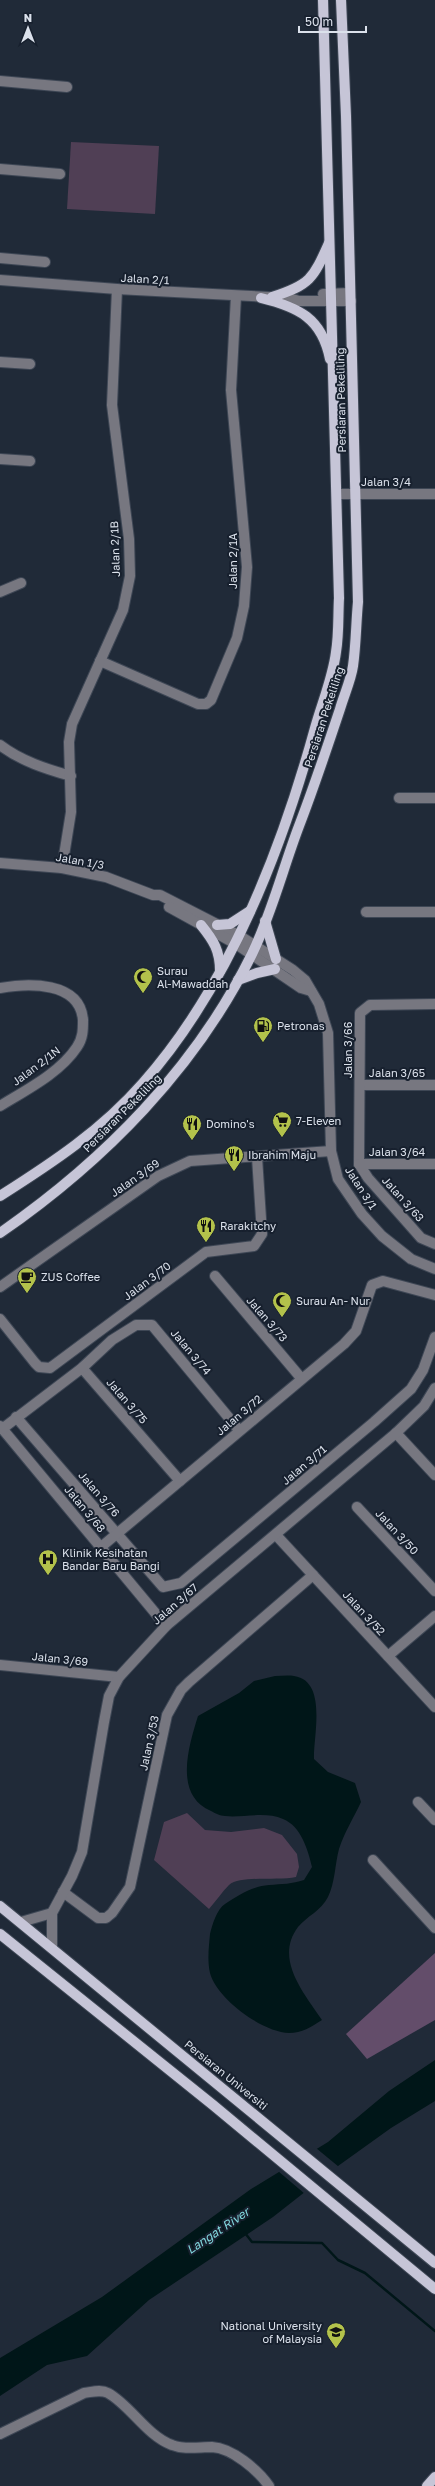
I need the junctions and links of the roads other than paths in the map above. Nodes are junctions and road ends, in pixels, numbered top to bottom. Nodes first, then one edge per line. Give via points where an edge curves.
1 (323, 0) edge
2 (341, 0) edge
3 (0, 81) edge
4 (67, 87) dead end
5 (0, 169) edge
6 (60, 174) dead end
7 (330, 240) junction
8 (0, 258) edge
9 (45, 262) dead end
10 (0, 280) edge
11 (117, 289) junction
12 (236, 296) junction
13 (272, 297) junction
14 (332, 297) junction
15 (351, 297) junction
16 (261, 298) junction
17 (0, 362) edge
18 (30, 364) dead end
19 (335, 385) junction
20 (0, 459) edge
21 (30, 461) dead end
22 (337, 494) junction
23 (355, 494) junction
24 (435, 494) edge
25 (21, 583) dead end
26 (0, 592) edge
27 (100, 661) junction
28 (0, 745) edge
29 (71, 776) junction
30 (399, 798) dead end
31 (435, 798) edge
32 (0, 863) edge
33 (62, 868) junction
34 (153, 895) junction
35 (251, 910) junction
36 (366, 912) dead end
37 (435, 912) edge
38 (265, 921) junction
39 (201, 925) junction
40 (217, 925) junction
41 (238, 940) junction
42 (254, 950) junction
43 (276, 959) junction
44 (276, 969) junction
45 (220, 973) junction
46 (238, 980) junction
47 (0, 988) edge
48 (311, 991) junction
49 (435, 1004) edge
50 (360, 1085) junction
51 (435, 1085) edge
52 (0, 1106) edge
53 (331, 1151) junction
54 (257, 1157) junction
55 (360, 1164) junction
56 (435, 1164) edge
57 (0, 1196) edge
58 (0, 1233) edge
59 (435, 1244) edge
60 (435, 1269) edge
61 (215, 1276) dead end
62 (0, 1287) edge
63 (435, 1295) edge
64 (0, 1319) edge
65 (435, 1337) edge
66 (82, 1368) junction
67 (301, 1378) junction
68 (435, 1388) edge
69 (16, 1417) junction
70 (1, 1427) edge
71 (240, 1430) junction
72 (396, 1433) junction
73 (435, 1475) edge
74 (180, 1481) junction
75 (357, 1507) dead end
76 (118, 1534) junction
77 (276, 1535) junction
78 (101, 1547) junction
79 (313, 1575) junction
80 (163, 1587) joint
81 (435, 1591) edge
82 (435, 1616) edge
83 (166, 1626) junction
84 (388, 1656) junction
85 (0, 1665) edge
86 (119, 1677) junction
87 (435, 1707) edge
88 (418, 1802) dead end
89 (435, 1820) edge
90 (373, 1860) dead end
91 (63, 1892) junction
92 (0, 1906) edge
93 (52, 1912) junction
94 (21, 1922) junction
95 (435, 1928) edge
96 (0, 1934) edge
97 (52, 1948) junction
98 (435, 2263) edge
99 (435, 2289) edge
100 (0, 2434) edge
101 (435, 2477) edge
102 (269, 2486) edge
103 (427, 2486) edge

1 - 7 main road, Persiaran Pekeliling
2 - 15 main road, Persiaran Pekeliling
3 - 4 street
5 - 6 street
7 - 13 main road via 320,264 298,289
7 - 14 main road, Persiaran Pekeliling
8 - 9 street
10 - 11 street, Jalan 2/1
11 - 12 street, Jalan 2/1
11 - 27 street, Jalan 2/1B via 112,405 129,539 130,576 123,610
12 - 16 street, Jalan 2/1
12 - 27 street, Jalan 2/1A via 231,390 247,567 244,606 237,638 211,700 206,704 198,704
13 - 14 street, Jalan 2/1 via 299,300
13 - 16 street, Jalan 2/1
14 - 15 street, Jalan 2/1
14 - 19 main road, Persiaran Pekeliling
15 - 23 main road, Persiaran Pekeliling
16 - 19 main road via 288,304 305,313 319,329 329,351
17 - 18 street
19 - 22 main road, Persiaran Pekeliling
20 - 21 street
22 - 23 street, Jalan 3/4
22 - 35 main road, Persiaran Pekeliling via 339,598 336,653 305,764
23 - 24 street, Jalan 3/4
23 - 38 main road, Persiaran Pekeliling via 358,602 353,666 323,762
25 - 26 street
27 - 29 street, Jalan 2/1B via 72,724 69,742
28 - 29 street via 10,753 39,767
29 - 33 street, Jalan 2/1B via 71,812
30 - 31 street
32 - 33 street, Jalan 1/3
33 - 34 street, Jalan 1/3 via 106,877
34 - 39 street, Jalan 1/3 via 158,901
34 - 40 street, Jalan 1/3 via 160,895
35 - 40 main road via 230,924
35 - 41 main road, Persiaran Pekeliling
36 - 37 street
38 - 42 main road, Persiaran Pekeliling
38 - 43 main road
39 - 41 street, Jalan 1/3
39 - 45 main road via 215,942 219,953
40 - 41 street, Jalan 1/3
41 - 42 street, Jalan 3/1
41 - 45 main road, Persiaran Pekeliling
42 - 43 street, Jalan 3/1
42 - 44 street, Jalan 3/1
42 - 46 main road, Persiaran Pekeliling
43 - 48 street, Jalan 3/1 via 305,980
44 - 46 main road
44 - 48 street, Jalan 3/1 via 301,988
45 - 57 main road, Persiaran Pekeliling via 204,1002 143,1084 77,1145
46 - 58 main road, Persiaran Pekeliling via 198,1043 150,1104 88,1164 25,1216
47 - 52 street, Jalan 2/1N via 19,985 46,986 66,993 82,1010 83,1032 78,1045 63,1063 36,1084
48 - 53 street, Jalan 3/1 via 325,1020 328,1033
49 - 50 street, Jalan 3/66 via 370,1005 360,1013
50 - 51 street, Jalan 3/65
50 - 55 street, Jalan 3/66
53 - 54 street, Jalan 3/69
53 - 60 street, Jalan 3/1 via 338,1179 362,1214 396,1249
54 - 62 street, Jalan 3/69 via 190,1161 167,1170
54 - 64 street, Jalan 3/70 via 262,1234 254,1246 206,1252 50,1368 39,1367
55 - 56 street, Jalan 3/64
55 - 59 street, Jalan 3/63 via 368,1178 421,1238
61 - 67 street, Jalan 3/73
63 - 67 street, Jalan 3/72 via 383,1281 372,1285 356,1331
65 - 80 street, Jalan 3/71 via 423,1370 411,1389 181,1583
66 - 69 street
66 - 71 street, Jalan 3/74 via 112,1340 136,1325 152,1325
66 - 74 street, Jalan 3/75
67 - 71 street, Jalan 3/72
68 - 72 street, Jalan 3/67 via 424,1406
69 - 70 street
69 - 76 street, Jalan 3/76
70 - 78 street, Jalan 3/68
71 - 74 street, Jalan 3/72
72 - 73 street
72 - 77 street, Jalan 3/67
74 - 76 street, Jalan 3/72
75 - 81 street, Jalan 3/50
76 - 78 street, Jalan 3/72
76 - 80 street, Jalan 3/76
77 - 79 street, Jalan 3/52
77 - 83 street, Jalan 3/67
78 - 83 street, Jalan 3/68
79 - 84 street, Jalan 3/52
79 - 91 street, Jalan 3/53 via 189,1682 175,1699 167,1714 130,1887 112,1912 106,1918 98,1918
82 - 84 street
83 - 86 street, Jalan 3/67
84 - 87 street, Jalan 3/52
85 - 86 street, Jalan 3/69
86 - 91 street, Jalan 3/67 via 109,1696 82,1852
88 - 89 street
90 - 95 street
91 - 93 street, Jalan 3/67
92 - 94 main road, Persiaran Universiti
93 - 94 street
93 - 97 street
94 - 97 main road, Persiaran Universiti
96 - 99 main road via 213,2105
97 - 98 main road, Persiaran Universiti
100 - 102 street via 84,2393 97,2390 108,2392 147,2429 171,2445 214,2447 231,2453 254,2470
101 - 103 main road

